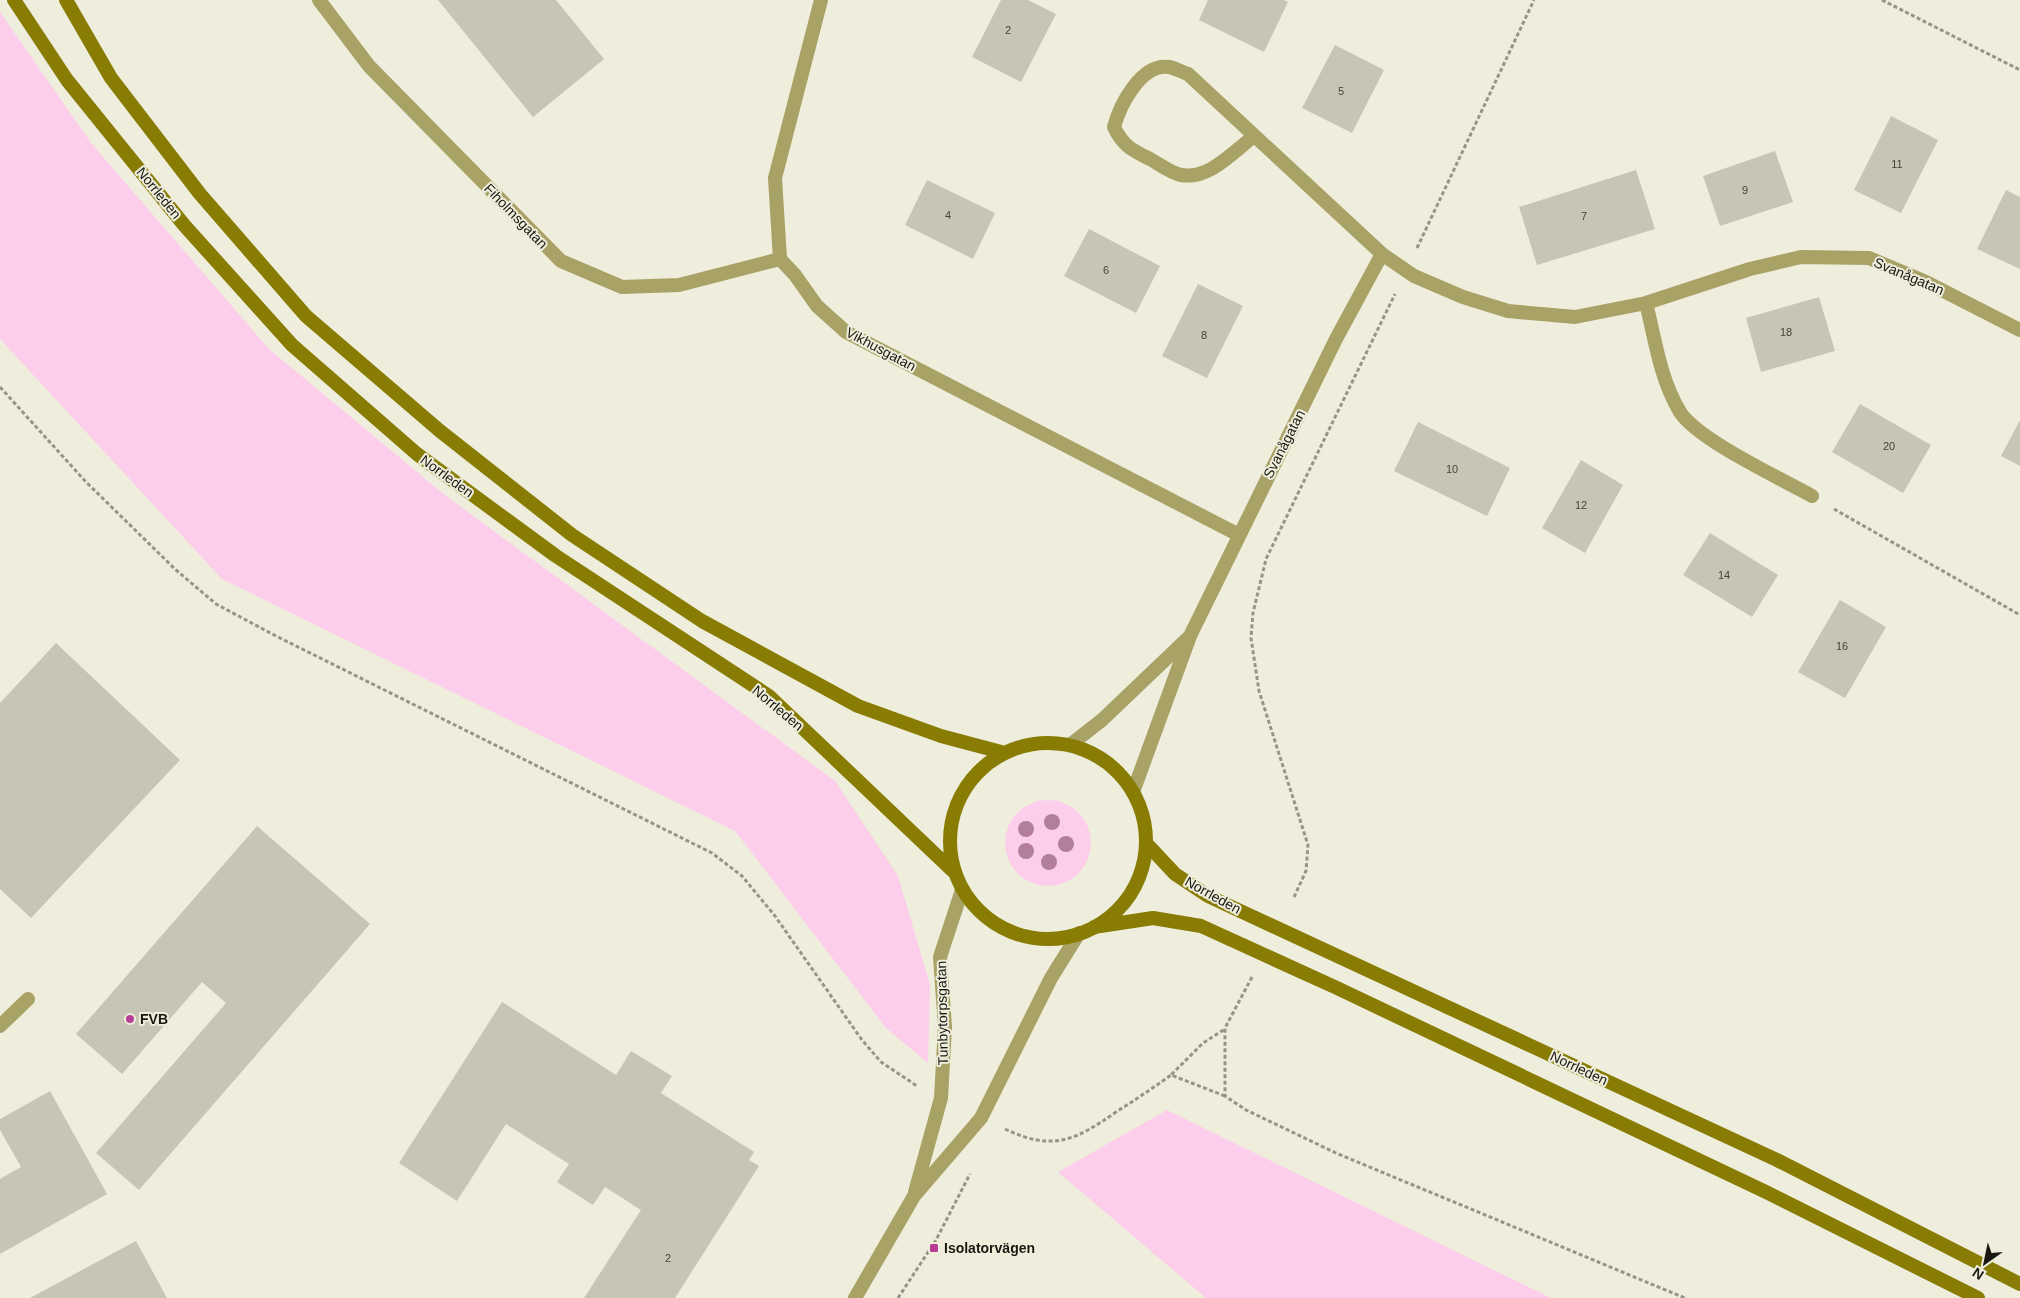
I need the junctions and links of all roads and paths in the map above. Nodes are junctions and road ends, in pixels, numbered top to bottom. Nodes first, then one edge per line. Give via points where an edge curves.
1 (14, 0) edge
2 (66, 0) edge
3 (319, 0) edge
4 (821, 0) edge
5 (1534, 0) edge
6 (1882, 0) edge
7 (2020, 70) edge
8 (1253, 136) junction
9 (1382, 254) junction
10 (780, 259) junction
11 (1406, 271) junction
12 (1646, 303) junction
13 (2020, 330) edge
14 (0, 387) edge
15 (1812, 496) joint
16 (1239, 534) junction
17 (2020, 615) edge
18 (1190, 636) junction
19 (1070, 745) junction
20 (1005, 753) junction
21 (1133, 792) junction
22 (1146, 843) junction
23 (955, 873) junction
24 (962, 890) junction
25 (1294, 897) dead end
26 (1094, 927) junction
27 (1079, 934) junction
28 (1255, 972) dead end
29 (28, 999) dead end
30 (0, 1026) edge
31 (1225, 1028) junction
32 (1171, 1075) junction
33 (1225, 1096) junction
34 (942, 1098) junction
35 (981, 1118) junction
36 (974, 1166) dead end
37 (914, 1196) junction
38 (2020, 1284) edge
39 (855, 1298) edge
40 (898, 1298) edge
41 (1685, 1298) edge
42 (1978, 1298) edge

1 - 23 main road, Norrleden via 67,80 184,225 292,345 425,460 556,556 769,696
2 - 20 main road via 111,78 200,194 306,316 440,431 572,535 702,621 858,706 941,736
3 - 10 street, Fiholmsgatan via 369,66 560,261 622,287 679,285
4 - 10 street via 775,178
5 - 11 path
6 - 7 path
8 - 8 street, Svanågatan via 1212,169 1198,175 1180,174 1132,150 1121,141 1114,127 1131,90 1150,70 1169,66 1188,74
8 - 9 street, Svanågatan
9 - 11 street, Svanågatan
9 - 16 street, Svanågatan
10 - 16 street, Vikhusgatan via 817,306 846,332
11 - 12 street, Svanågatan via 1463,297 1508,311 1550,317 1575,317
11 - 25 path via 1266,559 1253,613 1250,638 1259,691 1308,844 1306,872
12 - 13 street, Svanågatan via 1750,269 1801,258 1869,258 1926,282
12 - 15 street via 1664,376 1681,413 1709,438
14 - 34 path via 86,482 176,570 216,604 712,853 742,876 775,916 881,1062 906,1080
15 - 17 path
16 - 18 street, Svanågatan
18 - 19 street, Svanågatan via 1102,720
18 - 21 street, Svanågatan
19 - 20 main road via 1027,745
19 - 21 main road via 1103,760 1122,776
20 - 23 main road via 975,775 958,801 950,835 950,855
21 - 22 main road via 1144,821
22 - 26 main road via 1138,881 1130,895 1120,908
22 - 38 main road, Norrleden via 1175,874 1208,896 1777,1160
23 - 24 main road
24 - 27 main road via 989,920 1023,936 1061,939
24 - 34 street, Tunbytorpsgatan via 940,957 945,1027
26 - 27 main road
26 - 42 main road via 1153,918 1201,926 1766,1192
27 - 35 street, Tunbytorpsgatan via 1051,978
28 - 31 path
29 - 30 street
31 - 32 path via 1203,1043
31 - 33 path
32 - 33 path
32 - 35 path via 1088,1132 1066,1140 1044,1142 1021,1136
33 - 41 path via 1246,1110 1336,1153
34 - 37 street, Tunbytorpsgatan
35 - 37 street, Tunbytorpsgatan
36 - 40 path via 936,1240
37 - 39 street, Tunbytorpsgatan

